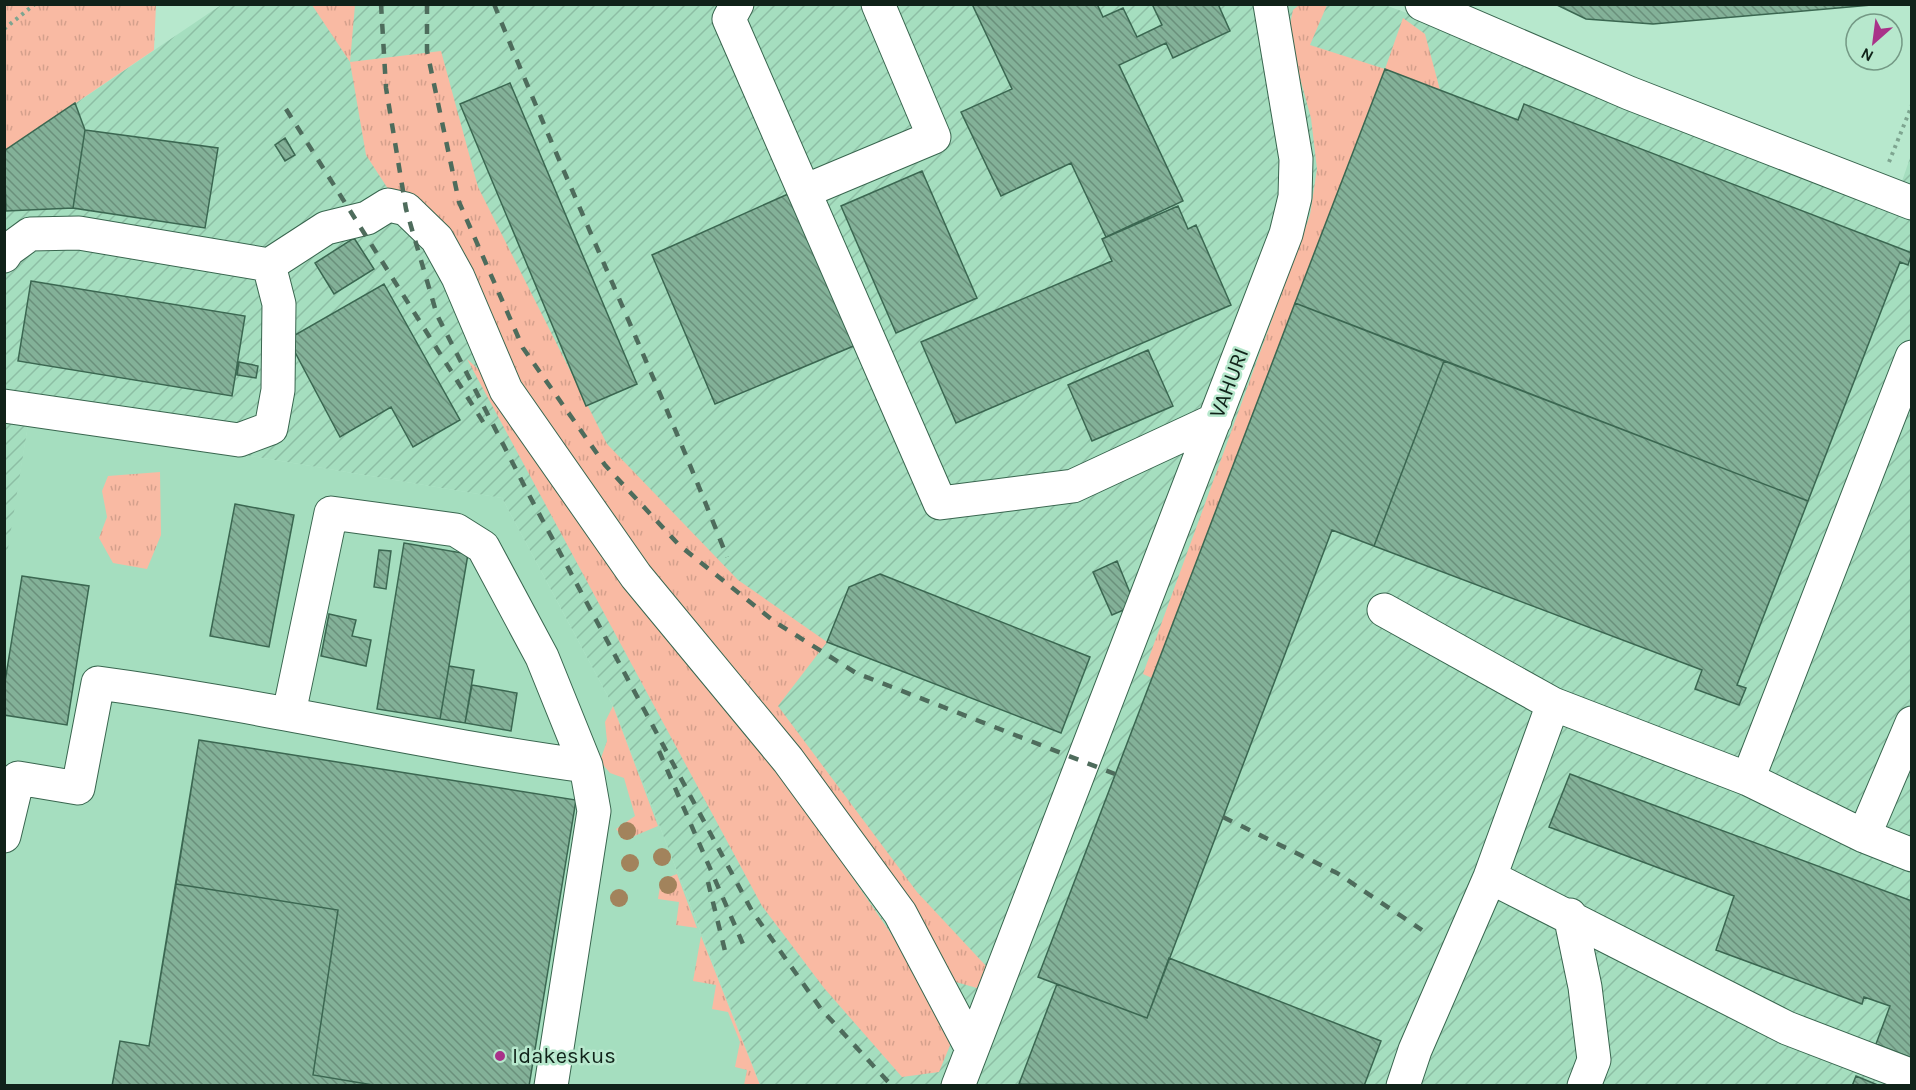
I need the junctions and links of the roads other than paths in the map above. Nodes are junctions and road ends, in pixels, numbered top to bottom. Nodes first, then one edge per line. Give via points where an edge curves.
1 (737, 4) edge
2 (878, 4) edge
3 (1270, 4) edge
4 (1422, 4) edge
5 (805, 191) junction
6 (1911, 203) edge
7 (6, 252) edge
8 (269, 265) junction
9 (1911, 357) edge
10 (4, 406) edge
11 (1215, 420) junction
12 (1384, 610) dead end
13 (1553, 704) junction
14 (289, 714) junction
15 (1911, 723) edge
16 (586, 766) junction
17 (1748, 779) junction
18 (4, 836) edge
19 (1864, 836) junction
20 (1911, 855) edge
21 (1490, 877) junction
22 (1570, 915) junction
23 (972, 1049) junction
24 (1911, 1076) edge
25 (551, 1086) edge
26 (958, 1086) edge
27 (1403, 1086) edge
28 (1584, 1086) edge

1 - 5 street via 729,19
2 - 5 street via 934,137
3 - 11 street, VAHURI via 1293,127 1296,197 1286,234
4 - 6 street via 1629,93
5 - 11 street via 940,502 1073,486
7 - 8 street via 30,234 79,233
8 - 10 street via 279,304 278,390 271,428 239,440
8 - 23 street via 326,228 367,218 388,205 406,209 436,239 458,277 506,390 636,576 788,760 900,913
9 - 17 street
11 - 23 street, VAHURI
12 - 13 street
13 - 17 street
13 - 21 street
14 - 16 street via 511,756
14 - 16 street via 331,513 456,530 483,547 542,657
14 - 18 street via 204,697 98,683 78,788 18,778
15 - 19 street
16 - 25 street via 594,811
17 - 19 street
19 - 20 street
21 - 22 street
21 - 27 street
22 - 24 street via 1786,1028
22 - 28 street via 1585,987 1594,1060
23 - 26 street, VAHURI

